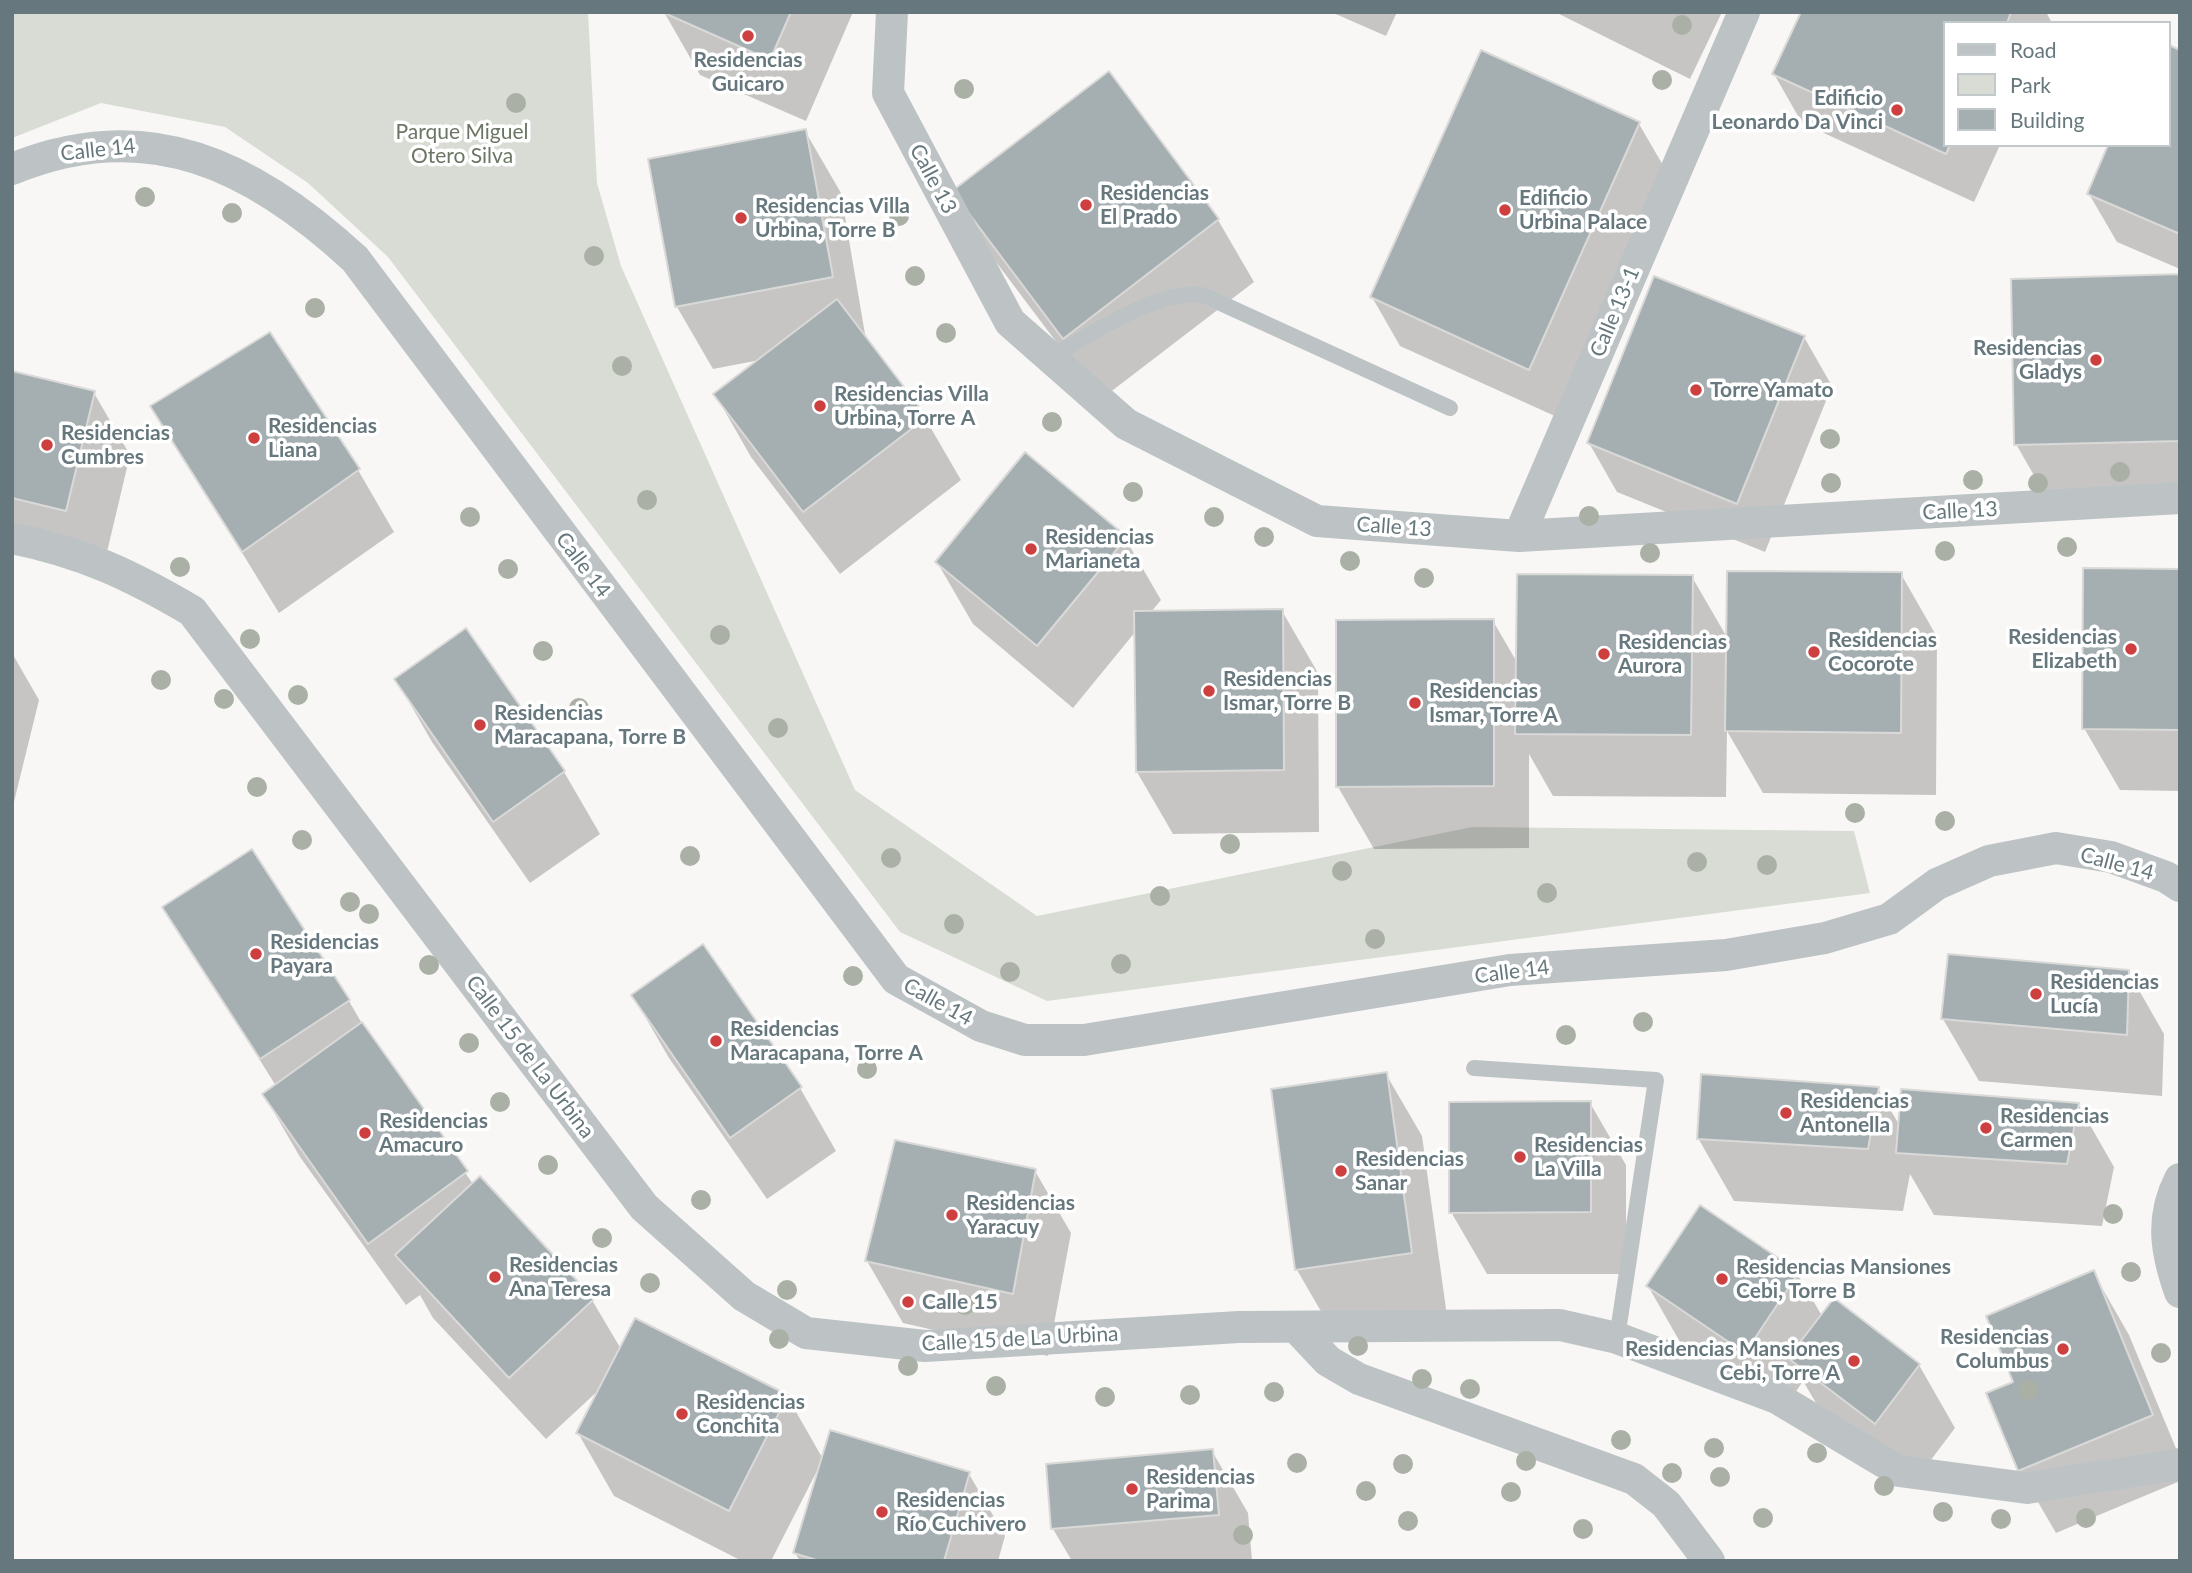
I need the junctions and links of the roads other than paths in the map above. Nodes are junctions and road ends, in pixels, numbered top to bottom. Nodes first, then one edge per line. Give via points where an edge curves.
1 (892, 12) edge
2 (1744, 12) edge
3 (12, 169) edge
4 (1050, 357) junction
5 (1450, 408) dead end
6 (2180, 498) edge
7 (1519, 536) junction
8 (12, 538) edge
9 (2180, 886) edge
10 (1474, 1068) dead end
11 (2180, 1179) edge
12 (2180, 1292) edge
13 (1296, 1327) junction
14 (1617, 1338) junction
15 (2180, 1464) edge
16 (1709, 1561) edge

1 - 4 street, Calle 13 via 888,93 1010,322
2 - 7 street, Calle 13-1
3 - 9 street, Calle 14 via 52,155 150,145 209,161 265,189 315,223 355,259 896,979 981,1026 1025,1041 1084,1040 1510,970 1726,955 1825,938 1889,919 1937,884 1989,862 2056,848 2111,857
4 - 5 lane via 1157,301 1186,293 1203,295
4 - 7 street, Calle 13 via 1126,424 1317,522
6 - 7 street, Calle 13
8 - 13 street, Calle 15 de La Urbina via 61,548 98,562 192,611 645,1207 744,1296 806,1333 925,1346
10 - 14 lane via 1656,1080
11 - 12 street via 2168,1201 2167,1255
13 - 14 street, Calle 15 de La Urbina via 1560,1325
13 - 16 street via 1328,1362 1359,1379 1634,1479 1666,1504
14 - 15 street, Calle 15 de La Urbina via 1777,1398 1899,1471 2027,1488

